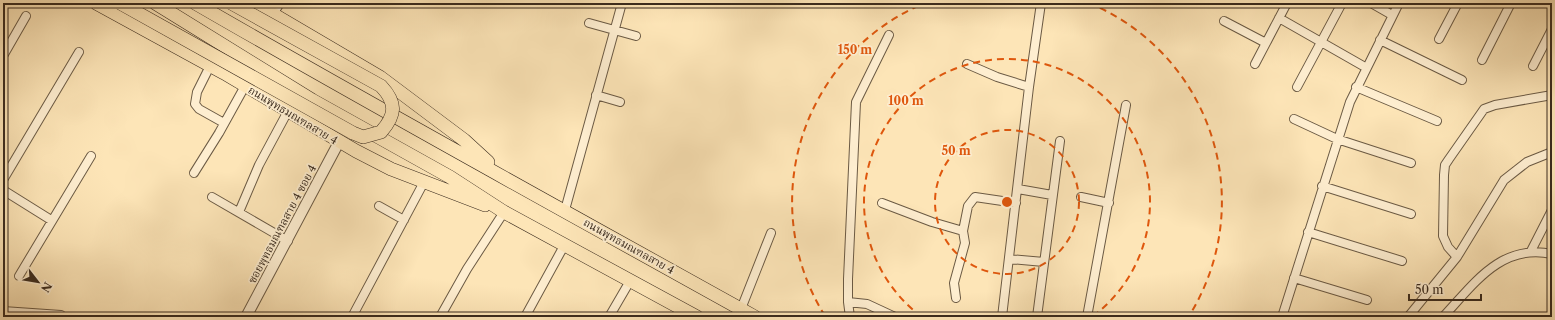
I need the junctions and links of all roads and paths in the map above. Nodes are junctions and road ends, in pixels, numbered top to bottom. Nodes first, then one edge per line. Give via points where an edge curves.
1 (96, 3) edge
2 (120, 3) edge
3 (155, 3) edge
4 (195, 3) edge
5 (231, 3) edge
6 (254, 3) edge
7 (622, 3) edge
8 (1041, 3) edge
9 (1287, 3) edge
10 (1342, 3) edge
11 (1371, 3) edge
12 (1399, 3) edge
13 (1458, 3) edge
14 (1511, 3) edge
15 (277, 9) edge
16 (1392, 15) junction
17 (26, 16) dead end
18 (1279, 18) junction
19 (1224, 21) dead end
20 (589, 24) dead end
21 (1552, 29) edge
22 (614, 30) junction
23 (889, 35) dead end
24 (636, 36) dead end
25 (1439, 39) dead end
26 (1380, 40) junction
27 (1321, 42) junction
28 (1266, 43) junction
29 (79, 52) dead end
30 (3, 56) edge
31 (1482, 60) dead end
32 (967, 64) dead end
33 (1255, 64) dead end
34 (210, 66) junction
35 (1533, 66) dead end
36 (1365, 68) junction
37 (1462, 80) dead end
38 (245, 86) junction
39 (1029, 87) junction
40 (1296, 87) dead end
41 (1356, 87) junction
42 (596, 95) junction
43 (1552, 95) edge
44 (620, 102) dead end
45 (1126, 105) dead end
46 (288, 111) junction
47 (1294, 119) dead end
48 (1437, 121) dead end
49 (224, 123) junction
50 (1337, 139) junction
51 (1060, 141) dead end
52 (339, 142) junction
53 (1552, 152) edge
54 (91, 156) dead end
55 (1411, 163) dead end
56 (194, 173) dead end
57 (503, 176) junction
58 (3, 180) edge
59 (424, 182) junction
60 (1322, 186) junction
61 (1018, 189) junction
62 (3, 190) edge
63 (1052, 195) junction
64 (212, 197) dead end
65 (1081, 197) dead end
66 (882, 202) dead end
67 (1109, 202) junction
68 (1016, 203) junction
69 (379, 206) dead end
70 (501, 210) junction
71 (565, 210) junction
72 (1552, 210) edge
73 (239, 212) junction
74 (1411, 214) dead end
75 (51, 220) junction
76 (404, 220) junction
77 (963, 231) junction
78 (1308, 232) junction
79 (771, 233) dead end
80 (288, 241) junction
81 (565, 244) junction
82 (1531, 251) junction
83 (1552, 254) edge
84 (1456, 257) junction
85 (1009, 258) junction
86 (1402, 261) dead end
87 (1044, 262) junction
88 (19, 276) dead end
89 (1294, 278) junction
90 (630, 281) junction
91 (956, 298) dead end
92 (1367, 300) dead end
93 (848, 302) junction
94 (741, 309) junction
95 (3, 311) edge
96 (29, 315) edge
97 (61, 315) dead end
98 (246, 317) edge
99 (352, 317) edge
100 (440, 317) edge
101 (524, 317) edge
102 (609, 317) edge
103 (696, 317) edge
104 (755, 317) edge
105 (850, 317) edge
106 (895, 317) edge
107 (1002, 317) edge
108 (1038, 317) edge
109 (1087, 317) edge
110 (1282, 317) edge
111 (1408, 317) edge
112 (1443, 317) edge

1 - 34 main road, ถนนพุทธมณฑลสาย 4
2 - 5 main road, bridge via 353,133 363,137 381,132 390,120 392,111 391,97 381,86
3 - 70 main road, ถนนพุทธมณฑลสาย 4 via 312,100 450,177
4 - 57 main road, ถนนพุทธมณฑลสาย 4 via 372,105
6 - 15 main road, ถนนพุทธมณฑลสาย 4
7 - 22 street
8 - 39 street
9 - 18 street
10 - 27 street
11 - 16 street
12 - 16 street
13 - 25 street
14 - 31 street
15 - 57 main road, ถนนพุทธมณฑลสาย 4 via 380,77 464,140
16 - 26 street
17 - 30 street
18 - 27 street
18 - 28 street
19 - 28 street
20 - 22 street
21 - 35 street
22 - 24 street
22 - 42 street
23 - 93 street via 856,102
26 - 36 street
26 - 37 street
27 - 36 street
27 - 40 street
28 - 33 street
29 - 58 street
32 - 39 street
34 - 38 main road, ถนนพุทธมณฑลสาย 4
34 - 49 street via 197,92 195,104
36 - 41 street
38 - 46 main road, ถนนพุทธมณฑลสาย 4
38 - 49 street
39 - 61 street
41 - 48 street
41 - 50 street
42 - 44 street
42 - 71 street
43 - 84 street via 1484,109 1445,165 1443,236
45 - 67 street
46 - 52 main road, ถนนพุทธมณฑลสาย 4
46 - 73 street via 259,165
47 - 50 street
49 - 56 street
50 - 55 street
50 - 60 street
51 - 63 street
52 - 59 main road, ถนนพุทธมณฑลสาย 4 via 391,169
52 - 80 street, ซอยพุทธมณฑลสาย 4 ซอย 4
53 - 84 street via 1521,166 1504,180
54 - 75 street
57 - 71 main road, ถนนพุทธมณฑลสาย 4
59 - 70 main road, ถนนพุทธมณฑลสาย 4
59 - 76 street
60 - 74 street
60 - 78 street
61 - 63 street
61 - 68 street
62 - 75 street
63 - 87 street
64 - 73 street
65 - 67 street
66 - 77 street
67 - 109 street
68 - 77 street via 975,197 968,206
68 - 85 street
69 - 76 street
70 - 81 main road, ถนนพุทธมณฑลสาย 4
70 - 100 street
71 - 94 main road, ถนนพุทธมณฑลสาย 4
72 - 82 street
73 - 80 street
75 - 88 street
76 - 99 street
77 - 91 street via 965,243 954,283
78 - 86 street
78 - 89 street
79 - 94 street
80 - 98 street, ซอยพุทธมณฑลสาย 4 ซอย 4
81 - 90 main road, ถนนพุทธมณฑลสาย 4
81 - 101 street
82 - 83 street
82 - 112 street via 1515,254 1497,263
84 - 111 street
85 - 87 street
85 - 107 street
87 - 108 street
89 - 92 street
89 - 110 street
90 - 102 street
90 - 103 main road, ถนนพุทธมณฑลสาย 4
93 - 105 street
93 - 106 street via 867,304
94 - 104 main road, ถนนพุทธมณฑลสาย 4
95 - 96 street
96 - 97 street

